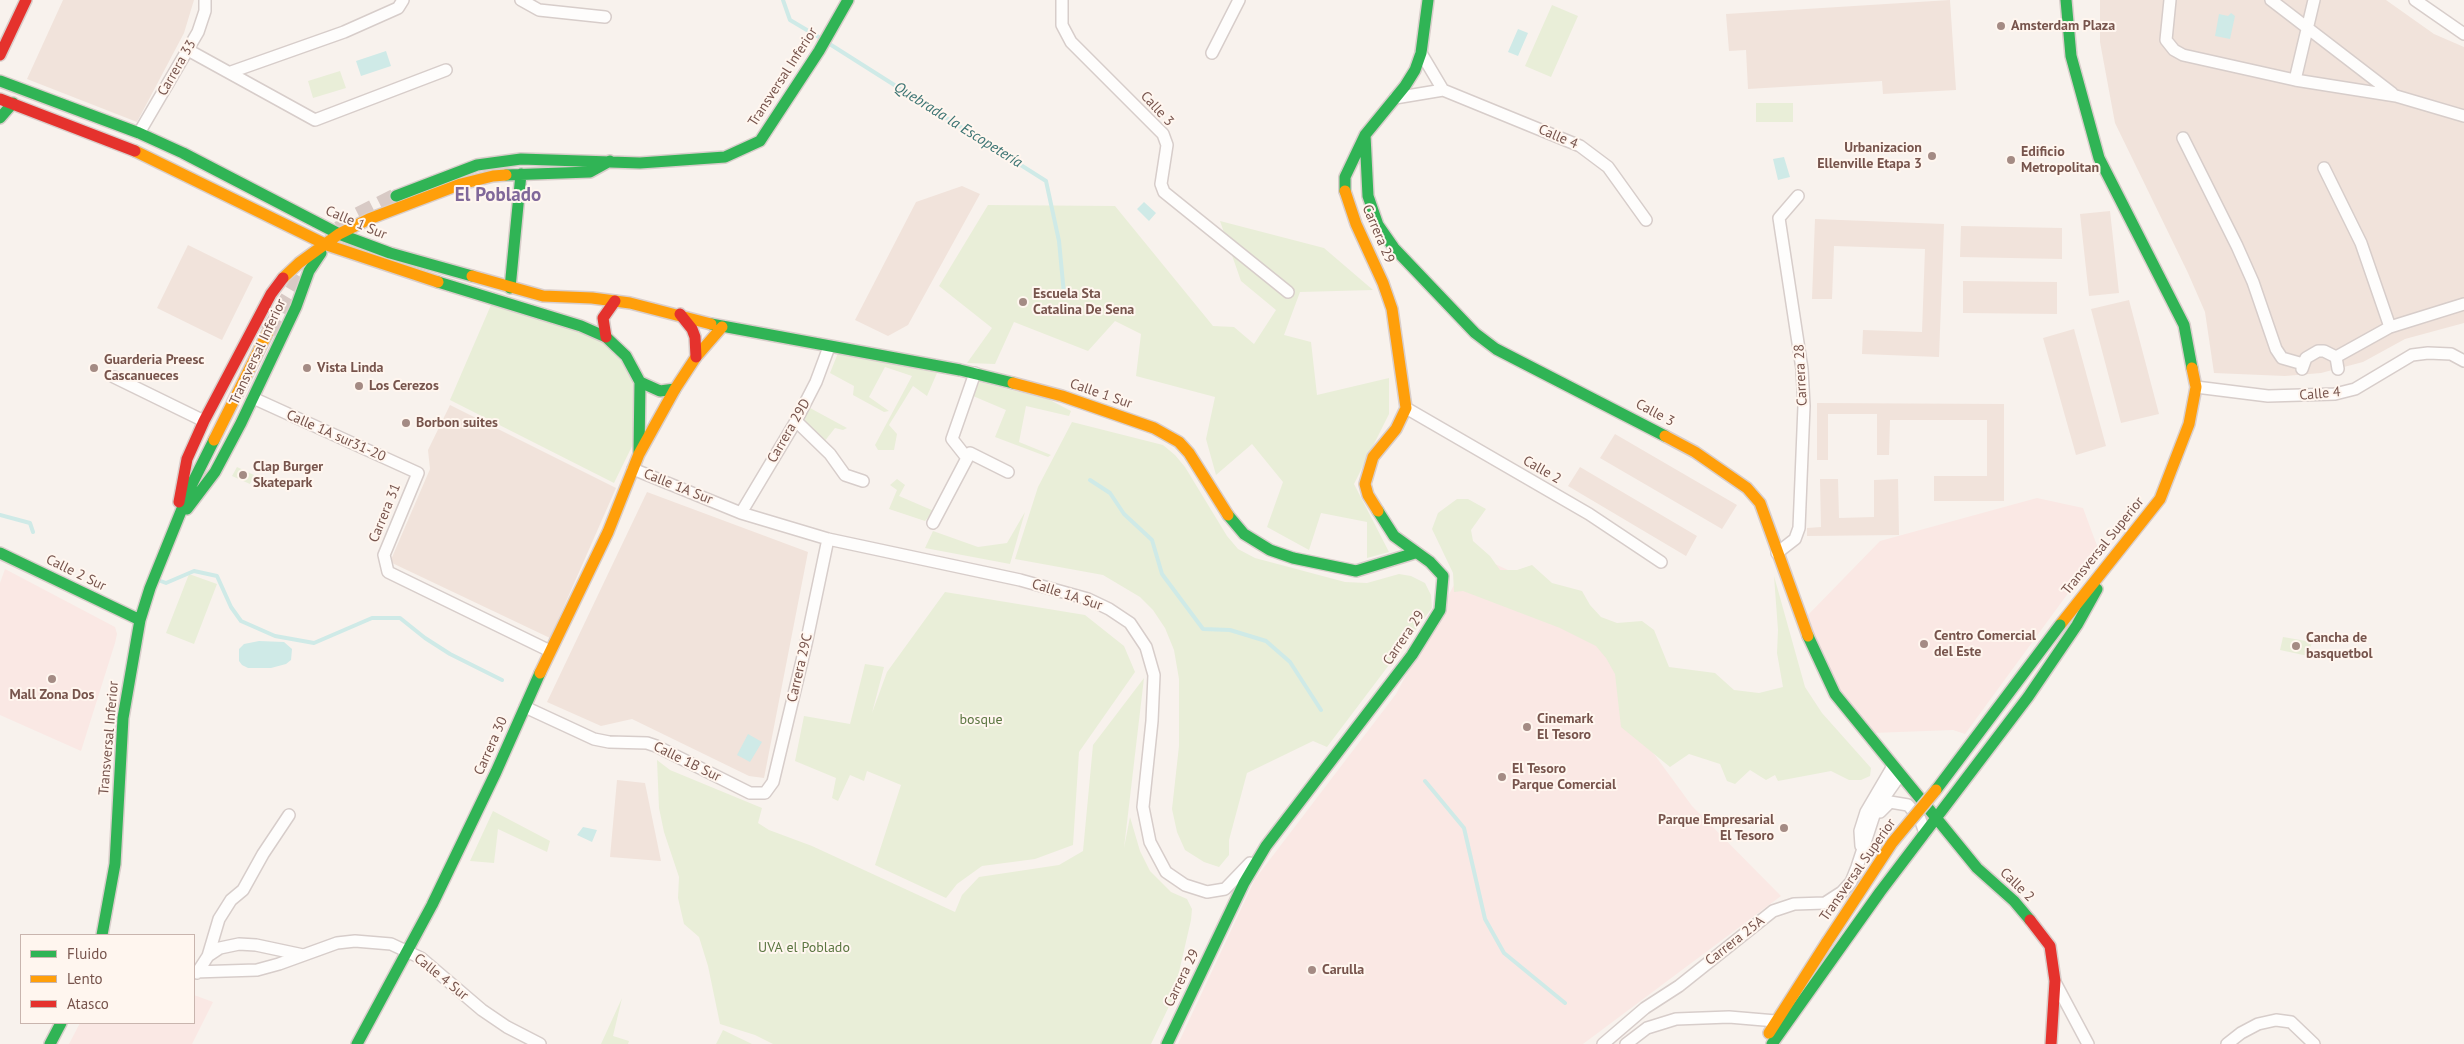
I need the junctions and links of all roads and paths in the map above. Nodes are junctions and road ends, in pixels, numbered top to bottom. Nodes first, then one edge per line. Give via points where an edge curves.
1 (26, 0) edge
2 (205, 0) edge
3 (403, 0) edge
4 (520, 0) edge
5 (848, 0) edge
6 (1062, 0) edge
7 (1239, 0) edge
8 (1428, 0) edge
9 (2066, 0) edge
10 (2170, 0) edge
11 (2270, 0) edge
12 (2314, 0) edge
13 (2415, 0) edge
14 (605, 17) dead end
15 (2308, 29) junction
16 (2464, 34) edge
17 (188, 50) junction
18 (1212, 52) dead end
19 (1420, 53) junction
20 (0, 55) edge
21 (446, 70) dead end
22 (231, 72) junction
23 (2295, 80) junction
24 (0, 81) edge
25 (1443, 90) junction
26 (2396, 96) junction
27 (0, 99) edge
28 (1393, 99) junction
29 (13, 103) junction
30 (2464, 116) edge
31 (0, 118) edge
32 (139, 133) junction
33 (1365, 135) junction
34 (2182, 138) dead end
35 (610, 161) junction
36 (2324, 168) dead end
37 (522, 174) junction
38 (1345, 177) junction
39 (1368, 181) junction
40 (396, 196) tunnel mouth
41 (1798, 196) dead end
42 (1646, 220) dead end
43 (339, 234) junction
44 (327, 245) junction
45 (510, 288) junction
46 (1288, 292) dead end
47 (615, 301) junction
48 (2464, 304) edge
49 (680, 314) junction
50 (722, 327) junction
51 (2390, 327) junction
52 (268, 332) tunnel mouth
53 (606, 338) junction
54 (829, 347) junction
55 (696, 357) junction
56 (2336, 357) junction
57 (2464, 361) edge
58 (2338, 368) dead end
59 (975, 373) junction
60 (114, 377) dead end
61 (640, 382) junction
62 (2196, 387) junction
63 (675, 389) junction
64 (253, 398) junction
65 (1406, 408) junction
66 (204, 421) junction
67 (796, 421) junction
68 (638, 454) junction
69 (632, 469) junction
70 (1008, 472) dead end
71 (418, 473) joint
72 (863, 481) dead end
73 (741, 513) junction
74 (177, 520) junction
75 (828, 539) junction
76 (0, 553) edge
77 (1415, 553) junction
78 (1777, 553) junction
79 (1661, 562) dead end
80 (2103, 568) junction
81 (140, 620) junction
82 (550, 651) junction
83 (525, 707) junction
84 (1896, 770) junction
85 (765, 793) joint
86 (289, 815) dead end
87 (1937, 818) junction
88 (1871, 823) junction
89 (1925, 833) junction
90 (1266, 846) junction
91 (1861, 851) junction
92 (102, 932) edge
93 (407, 950) junction
94 (303, 955) junction
95 (208, 956) junction
96 (195, 972) edge
97 (2055, 981) junction
98 (1776, 1021) junction
99 (60, 1024) edge
100 (73, 1024) edge
101 (50, 1044) edge
102 (63, 1044) edge
103 (357, 1044) edge
104 (540, 1044) edge
105 (1167, 1044) edge
106 (1603, 1044) edge
107 (1626, 1044) edge
108 (1763, 1044) edge
109 (1772, 1044) edge
110 (2050, 1044) edge
111 (2088, 1044) edge
112 (2227, 1044) edge
113 (2314, 1044) edge

1 - 20 street
2 - 17 street, Carrera 33 via 198,32
3 - 22 street via 398,8 344,32
4 - 14 street via 539,10
5 - 35 street, Transversal Inferior via 760,141 725,157 640,163
6 - 46 street, Calle 3 via 1062,25 1071,42 1163,134 1167,145 1161,184 1164,192
7 - 18 street
8 - 19 street
9 - 62 street, Transversal Superior via 2077,84 2099,158 2184,325
10 - 23 street via 2166,40 2174,50 2183,55
11 - 15 street
12 - 15 street
13 - 16 street
15 - 23 street
15 - 26 street
17 - 22 street
17 - 32 street, Carrera 33
19 - 25 street
19 - 28 street via 1405,86
21 - 22 street via 315,120
23 - 26 street
24 - 32 street, Calle 1 Sur
25 - 28 street
25 - 42 street, Calle 4 via 1580,146 1608,167
26 - 30 street
27 - 29 street
28 - 33 street
29 - 31 street
29 - 44 street via 153,158
32 - 43 street, Calle 1 Sur
33 - 38 street
33 - 39 street, Calle 3
34 - 56 street via 2241,255 2282,358 2302,367 2306,358 2318,351
35 - 37 street, Transversal Inferior via 590,172
35 - 40 street, Transversal Inferior via 521,159 495,162 455,172
36 - 51 street via 2361,243
37 - 43 street, Transversal Inferior via 492,176 462,184
37 - 45 street
38 - 39 street via 1355,173
38 - 65 street, Carrera 29 via 1345,191 1356,224 1384,283 1392,309
39 - 78 street, Calle 3 via 1370,207 1385,238 1475,333 1496,349 1695,452 1746,488 1760,503
41 - 78 street, Carrera 28 via 1780,218 1802,368 1804,406 1799,528 1795,540
43 - 44 street, Transversal Inferior
43 - 45 street, Calle 1 Sur via 390,253
44 - 53 street via 581,326
44 - 64 street, Transversal Inferior via 309,271 296,307
44 - 66 street, Transversal Inferior via 277,284
45 - 47 street, Calle 1 Sur via 543,296
47 - 49 street, Calle 1 Sur
47 - 53 street via 603,318
48 - 51 street
49 - 50 street, Calle 1 Sur
49 - 55 street via 692,328
50 - 54 street, Calle 1 Sur
50 - 55 street
51 - 56 street
52 - 74 street, Transversal Inferior
53 - 61 street via 626,356
54 - 59 street, Calle 1 Sur
54 - 67 street, Carrera 29D
55 - 63 street
56 - 58 street
57 - 62 street, Calle 4 via 2452,354 2412,355 2355,389 2335,394 2268,396
59 - 70 street via 952,439 968,458 933,523 970,453
59 - 77 street, Calle 1 Sur via 1062,396 1169,435 1189,453 1232,521 1244,534 1270,550 1356,571
60 - 66 street
61 - 63 street via 660,391
61 - 68 street, Carrera 30
62 - 80 street, Transversal Superior via 2189,424 2160,499
63 - 68 street, Carrera 30
64 - 71 street, Calle 1A sur31-20
64 - 74 street, Transversal Inferior via 215,472
65 - 77 street, Carrera 29 via 1396,429 1373,456 1365,484 1368,495 1390,530
65 - 79 street, Calle 2 via 1589,514
66 - 74 street, Transversal Inferior via 186,459
67 - 72 street via 830,454 845,475
67 - 73 street, Carrera 29D
68 - 69 street, Carrera 30
69 - 73 street, Calle 1A Sur
69 - 82 street, Carrera 30 via 608,532
71 - 82 street, Carrera 31 via 384,555 388,572
73 - 75 street, Calle 1A Sur
74 - 81 street, Transversal Inferior
75 - 85 street, Carrera 29C via 773,782
75 - 90 street, Calle 1A Sur via 1020,580 1088,599 1109,609 1130,624 1146,647 1154,675 1143,807 1150,842 1166,872 1185,885 1207,892 1224,889
76 - 81 street, Calle 2 Sur
77 - 90 street, Carrera 29 via 1430,562 1443,576 1440,610 1412,655
78 - 84 street, Calle 3 via 1822,673
80 - 87 street via 2099,585 2077,625 2028,697
80 - 98 street, Transversal Superior, bridge via 1945,779 1892,843
81 - 92 street, Transversal Inferior via 123,718 115,864
82 - 83 street, Carrera 30
83 - 85 street, Calle 1B Sur via 594,739 648,743 750,793
83 - 93 street, Carrera 30 via 488,789
84 - 87 street, Calle 2
84 - 88 street, Carrera 25A
84 - 91 street, Carrera 25A via 1866,812 1860,831
86 - 95 street, Calle 4 Sur via 243,890 231,900 219,919
87 - 89 street
87 - 97 street, Calle 2 via 1977,868 2014,901 2040,931 2050,946
88 - 89 street, Carrera 25A via 1890,802 1901,803 1914,810
88 - 91 street, Carrera 25A
89 - 109 street
90 - 105 street, Carrera 29 via 1244,884
91 - 106 street, Carrera 25A via 1851,882 1833,899 1825,903 1786,905 1773,911
93 - 94 street, Calle 4 Sur via 391,944 355,941 337,943
93 - 103 street, Carrera 30
93 - 104 street, Calle 4 Sur via 440,973 482,1010
94 - 95 street via 256,944 239,944 220,948
94 - 96 street, Calle 4 Sur via 257,970
95 - 96 street, Calle 4 Sur
97 - 110 street
97 - 111 street, Calle 2
98 - 107 street via 1676,1019 1646,1028
98 - 108 street, Transversal Superior
99 - 101 street
100 - 102 street
112 - 113 street via 2241,1032 2276,1020 2292,1022

